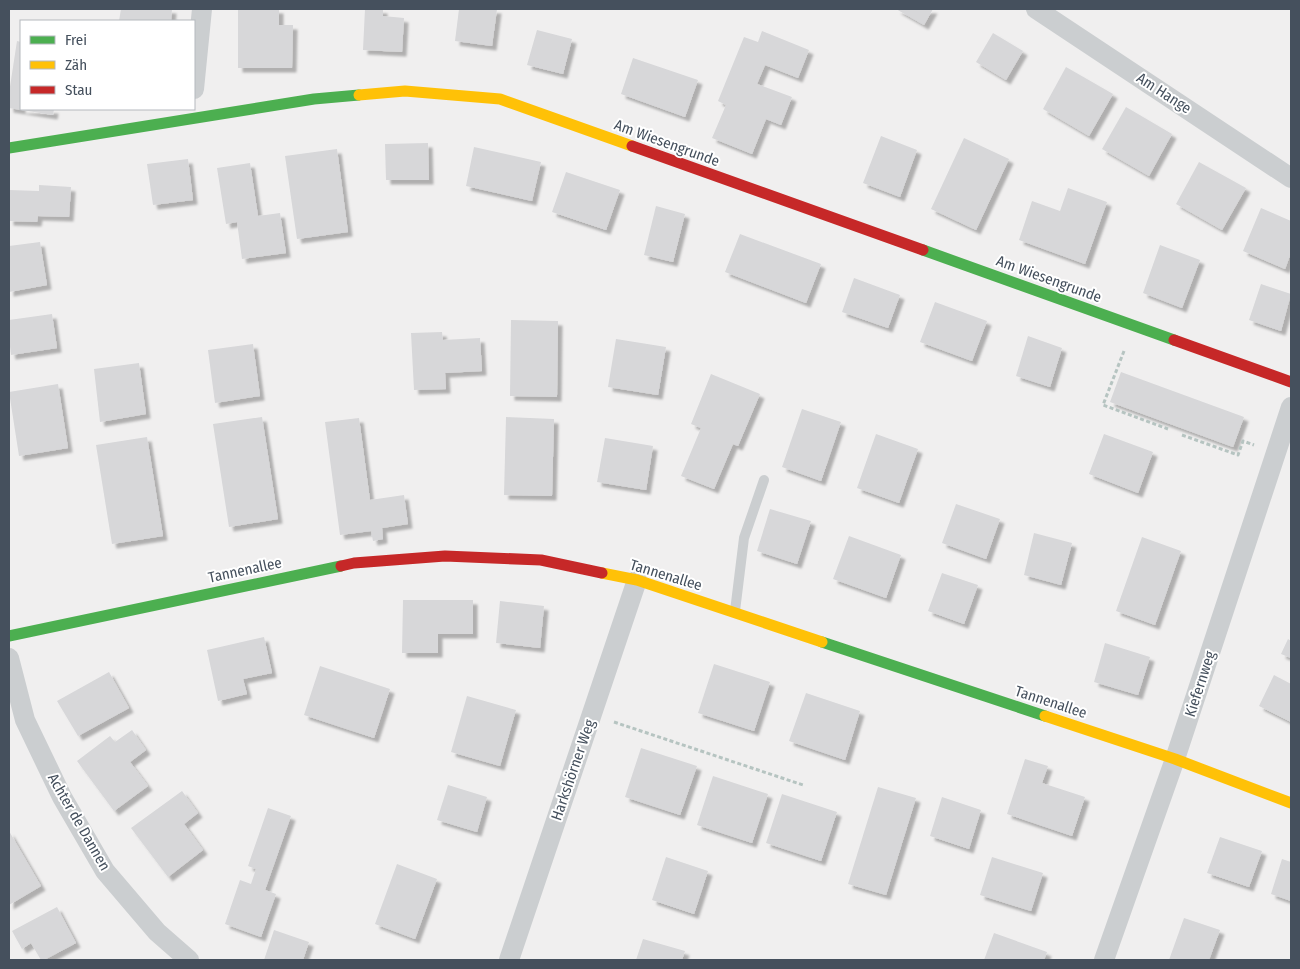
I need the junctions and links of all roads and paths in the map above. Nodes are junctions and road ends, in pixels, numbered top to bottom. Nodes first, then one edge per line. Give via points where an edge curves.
1 (202, 9) edge
2 (1036, 9) edge
3 (195, 79) edge
4 (191, 114) edge
5 (9, 148) edge
6 (1291, 178) edge
7 (1133, 325) junction
8 (1291, 382) edge
9 (1291, 407) edge
10 (1168, 429) dead end
11 (1182, 435) dead end
12 (1276, 453) junction
13 (764, 480) dead end
14 (637, 580) junction
15 (735, 612) junction
16 (9, 636) edge
17 (9, 658) edge
18 (592, 715) junction
19 (1175, 759) junction
20 (803, 785) dead end
21 (1291, 803) edge
22 (189, 960) edge
23 (509, 960) edge
24 (1104, 960) edge

1 - 3 street
2 - 6 street, Am Hange
4 - 5 street, Am Wiesengrunde
4 - 7 street, Am Wiesengrunde via 405,92 500,99
7 - 8 street, Am Wiesengrunde
7 - 10 path via 1103,405
9 - 12 street, Kiefernweg
11 - 12 path via 1238,455 1243,441
12 - 19 street, Kiefernweg
13 - 15 lane via 744,538
14 - 15 street, Tannenallee
14 - 16 street, Tannenallee via 541,560 445,556 354,563
14 - 18 street, Harkshörner Weg
15 - 19 street, Tannenallee
17 - 22 street, Achter de Dannen via 25,720 62,797 91,846 106,870 157,932
18 - 20 path
18 - 23 street, Harkshörner Weg
19 - 21 street, Tannenallee
19 - 24 street, Kiefernweg

